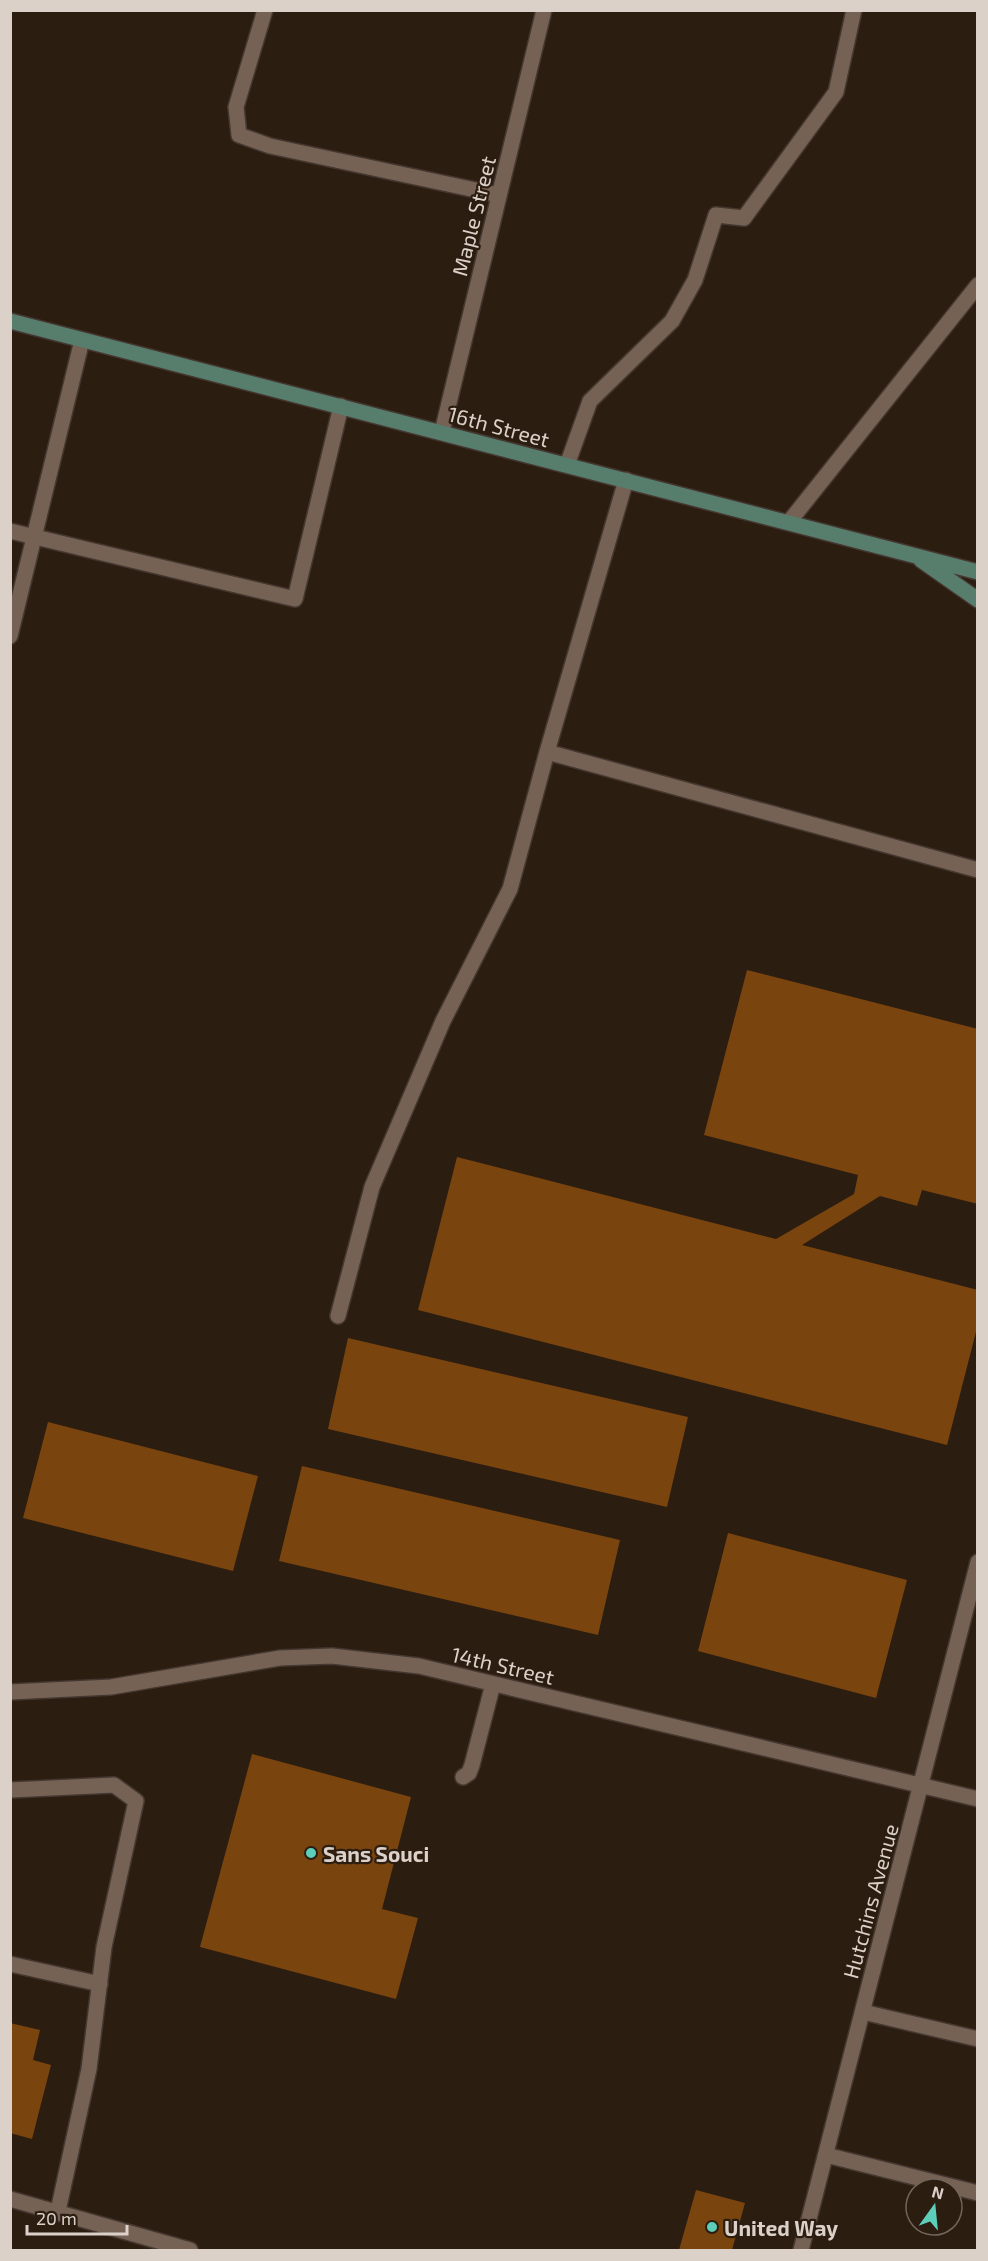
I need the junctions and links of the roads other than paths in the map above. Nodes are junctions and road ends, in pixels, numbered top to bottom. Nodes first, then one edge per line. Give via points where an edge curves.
1 (265, 10) edge
2 (544, 10) edge
3 (854, 10) edge
4 (499, 195) junction
5 (978, 285) edge
6 (10, 321) edge
7 (82, 340) junction
8 (340, 406) junction
9 (442, 432) junction
10 (567, 465) junction
11 (626, 480) junction
12 (789, 522) junction
13 (10, 531) edge
14 (34, 537) junction
15 (914, 555) junction
16 (978, 572) edge
17 (978, 600) edge
18 (10, 636) edge
19 (547, 752) junction
20 (978, 870) edge
21 (338, 1316) dead end
22 (978, 1562) edge
23 (493, 1684) junction
24 (10, 1692) edge
25 (463, 1777) dead end
26 (922, 1785) junction
27 (10, 1790) edge
28 (978, 1799) edge
29 (10, 1964) edge
30 (100, 1984) junction
31 (863, 2012) junction
32 (978, 2039) edge
33 (826, 2155) junction
34 (978, 2193) edge
35 (10, 2199) edge
36 (58, 2211) junction
37 (189, 2250) edge
38 (801, 2250) edge

1 - 4 street via 236,107 239,135 270,146
2 - 4 street, Maple Street
3 - 10 street via 836,92 744,218 716,214 695,280 672,321 590,401
4 - 9 street, Maple Street
5 - 12 street
6 - 7 street, 16th Street
7 - 8 street, 16th Street
7 - 14 street
8 - 9 street, 16th Street
8 - 14 street via 295,599
9 - 10 street, 16th Street
10 - 11 street, 16th Street
11 - 12 street, 16th Street
11 - 19 street
12 - 15 street, 16th Street
13 - 14 street
14 - 18 street
15 - 16 street, 16th Street
15 - 17 street
19 - 20 street
19 - 21 street via 510,889 443,1021 372,1187
22 - 26 street, Hutchins Avenue
23 - 24 street, 14th Street via 419,1666 324,1657 280,1658 111,1687
23 - 25 street via 472,1765
23 - 26 street, 14th Street
26 - 28 street, 14th Street
26 - 31 street, Hutchins Avenue
27 - 30 street via 114,1785 136,1801 104,1947
29 - 30 street
30 - 36 street via 89,2069
31 - 32 street
31 - 33 street, Hutchins Avenue
33 - 34 street
33 - 38 street, Hutchins Avenue
35 - 36 street
36 - 37 street

